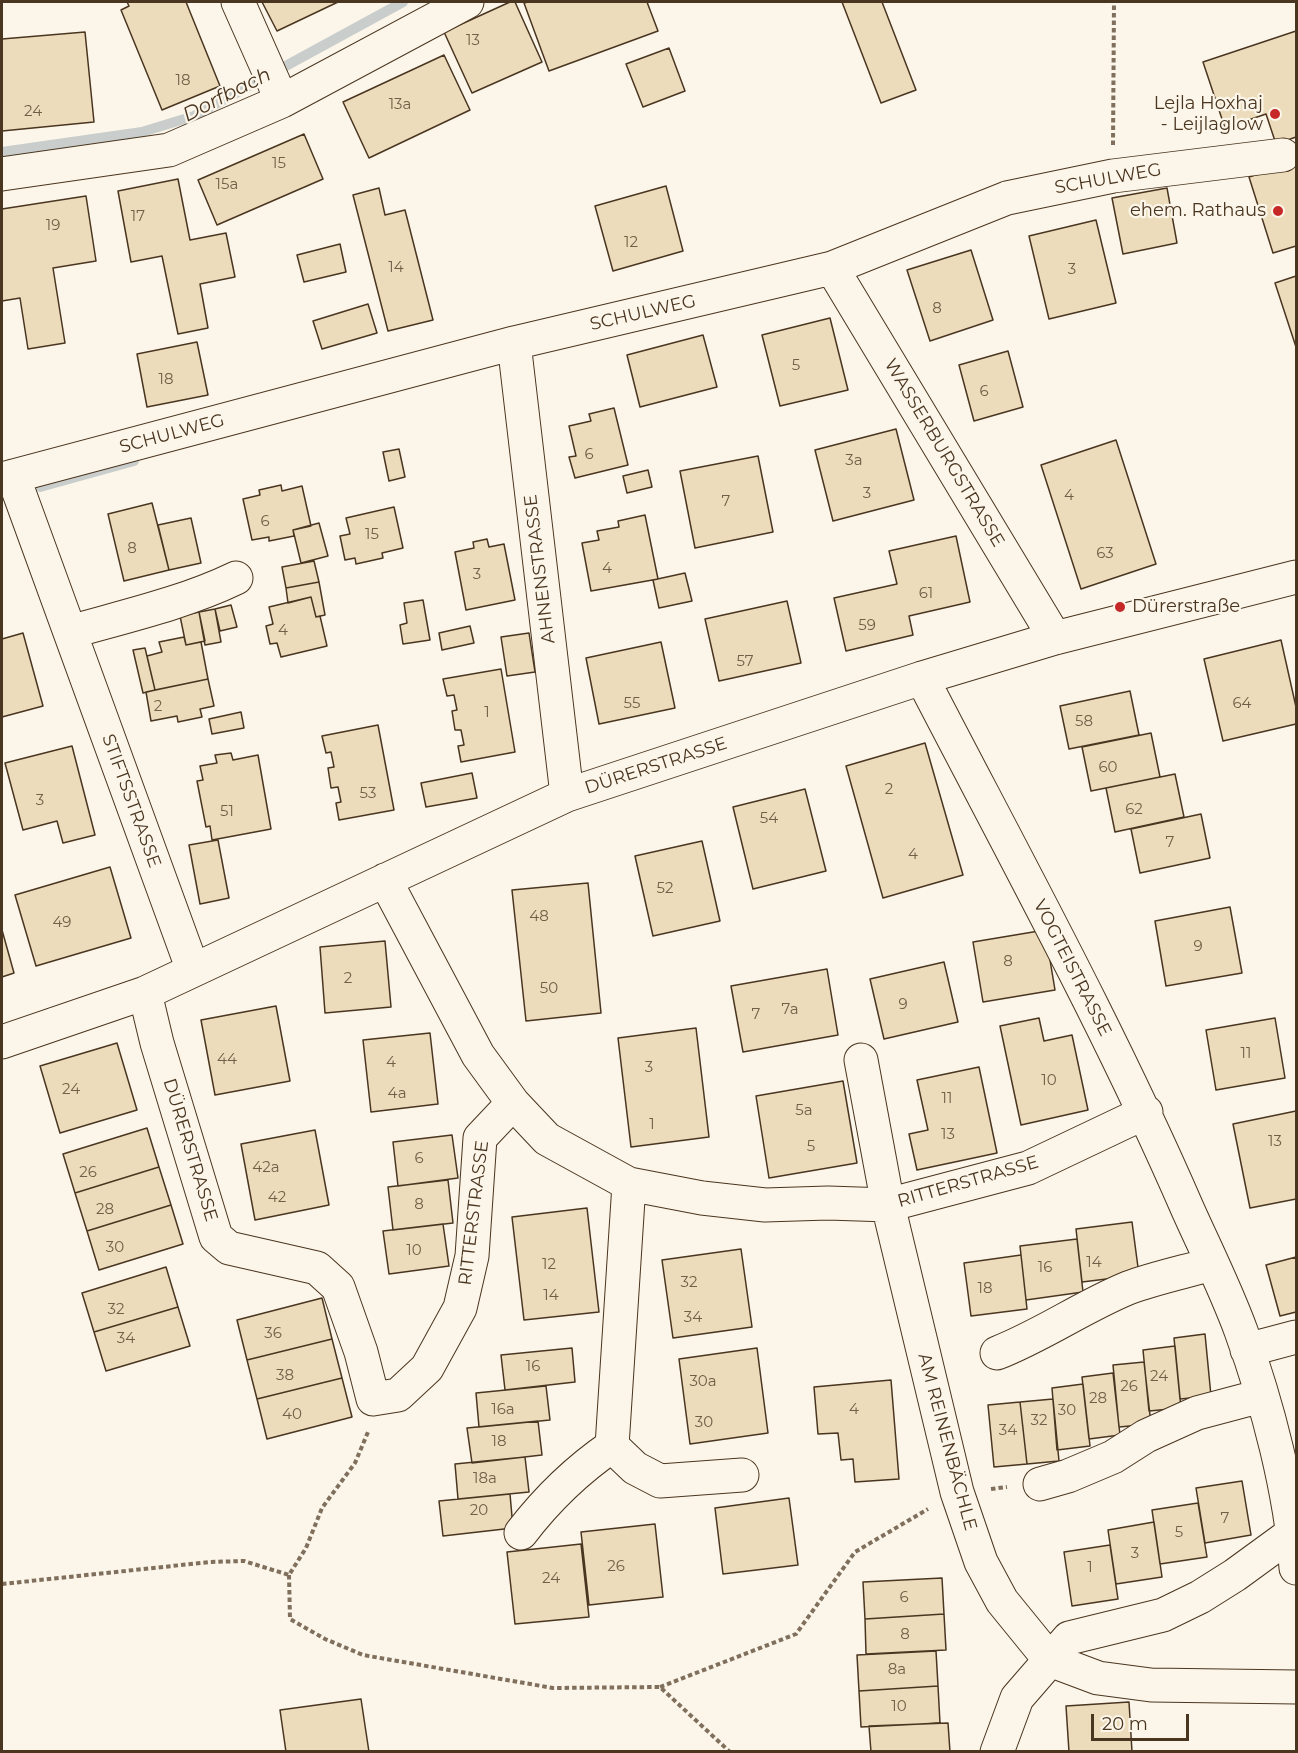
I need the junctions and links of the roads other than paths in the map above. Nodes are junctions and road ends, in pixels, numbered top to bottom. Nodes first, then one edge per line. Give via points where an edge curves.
1 (238, 2) edge
2 (467, 2) edge
3 (278, 95) junction
4 (1283, 155) dead end
5 (2, 174) edge
6 (832, 268) junction
7 (514, 344) junction
8 (8, 478) edge
9 (1296, 577) edge
10 (236, 578) dead end
11 (70, 632) junction
12 (1055, 638) junction
13 (922, 678) junction
14 (567, 795) junction
15 (385, 880) junction
16 (193, 970) junction
17 (145, 993) junction
18 (2, 1042) edge
19 (861, 1060) dead end
20 (513, 1103) junction
21 (1146, 1112) junction
22 (629, 1184) junction
23 (888, 1205) junction
24 (1212, 1264) junction
25 (1296, 1337) edge
26 (1247, 1350) junction
27 (997, 1353) dead end
28 (1261, 1396) junction
29 (373, 1400) joint
30 (612, 1446) junction
31 (742, 1475) dead end
32 (1040, 1484) road end
33 (1294, 1532) junction
34 (521, 1533) dead end
35 (1296, 1568) edge
36 (1050, 1660) junction
37 (1296, 1687) edge
38 (997, 1752) edge

1 - 3 street
2 - 3 street
3 - 5 street via 169,150
4 - 6 street, SCHULWEG via 1113,176 1007,198
6 - 7 street, SCHULWEG
6 - 12 street, WASSERBURGSTRASSE
7 - 8 street, SCHULWEG
7 - 14 street, AHNENSTRASSE
8 - 11 street, STIFTSSTRASSE
9 - 12 street, DÜRERSTRASSE
10 - 11 street via 162,606
11 - 16 street, STIFTSSTRASSE
12 - 13 street, DÜRERSTRASSE
13 - 14 street, DÜRERSTRASSE
13 - 21 street, VOGTEISTRASSE
14 - 15 street, DÜRERSTRASSE
15 - 16 street, DÜRERSTRASSE
15 - 20 street, RITTERSTRASSE via 478,1055
16 - 17 street, DÜRERSTRASSE
17 - 18 street, DÜRERSTRASSE
17 - 29 street, DÜRERSTRASSE via 216,1237 229,1248 317,1268 338,1287
19 - 23 street, RITTERSTRASSE
20 - 22 street, RITTERSTRASSE via 547,1139
20 - 29 street, RITTERSTRASSE via 480,1138 472,1256 460,1308 427,1368 398,1395
21 - 23 street, RITTERSTRASSE via 1028,1168
21 - 24 street, VOGTEISTRASSE
22 - 23 street, RITTERSTRASSE via 765,1205
22 - 30 street
23 - 36 street, AM REINENBÄCHLE via 957,1492 1002,1601
24 - 26 street, VOGTEISTRASSE
24 - 27 street via 1129,1288
25 - 26 street
26 - 28 street, VOGTEISTRASSE
28 - 32 street via 1197,1413 1146,1436 1113,1457
28 - 33 street, VOGTEISTRASSE
30 - 31 street via 635,1468 660,1481
30 - 34 street via 585,1464 540,1508
33 - 35 street, VOGTEISTRASSE
33 - 36 street via 1200,1597 1163,1615 1069,1638
36 - 37 street via 1098,1678 1151,1685
36 - 38 street via 1017,1698

